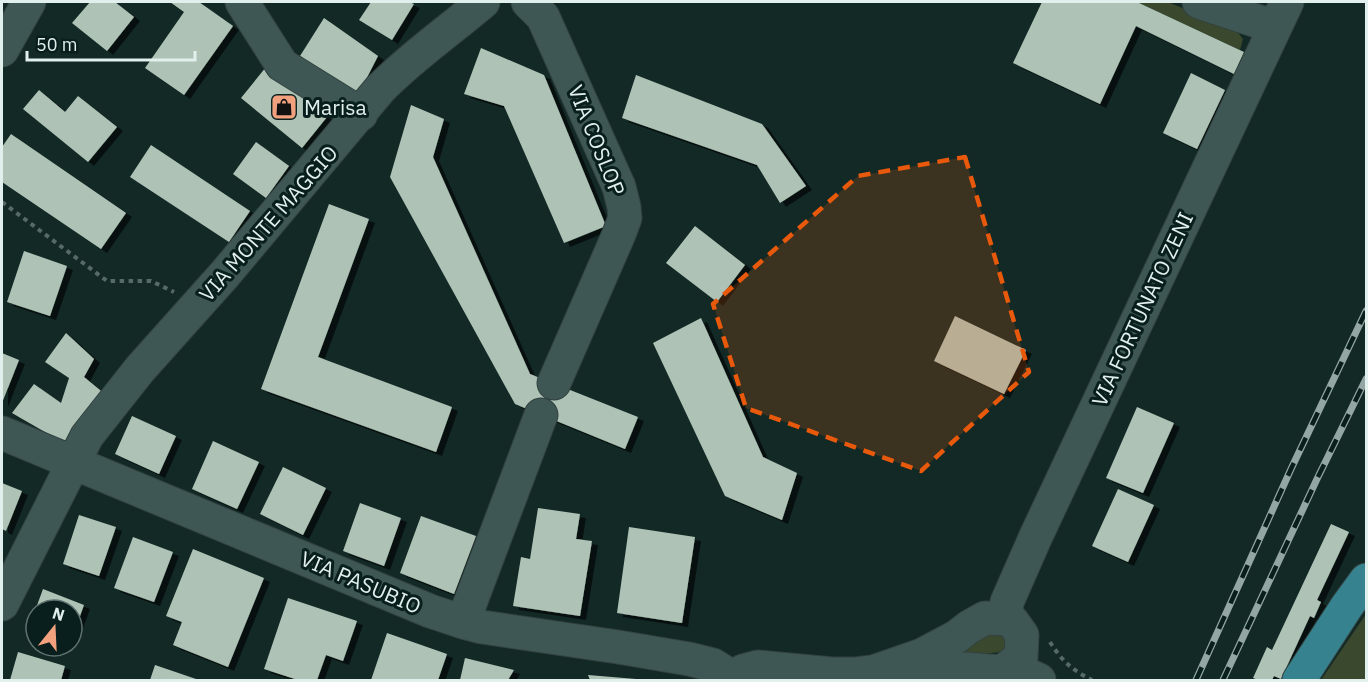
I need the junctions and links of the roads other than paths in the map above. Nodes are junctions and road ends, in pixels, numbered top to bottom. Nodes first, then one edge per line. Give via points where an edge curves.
1 (29, 2) edge
2 (242, 2) edge
3 (483, 2) edge
4 (528, 2) edge
5 (1199, 2) edge
6 (1281, 14) edge
7 (2, 50) edge
8 (361, 114) junction
9 (554, 384) dead end
10 (541, 415) dead end
11 (2, 433) edge
12 (75, 462) junction
13 (1366, 580) edge
14 (2, 604) edge
15 (1005, 619) junction
16 (463, 622) junction
17 (1010, 666) junction
18 (734, 680) edge
19 (916, 681) edge
20 (1039, 681) edge
21 (1299, 681) edge

1 - 7 street
2 - 8 street via 282,65
3 - 8 street, VIA MONTE MAGGIO via 398,70
4 - 9 street, VIA COSLOP via 543,17 556,44 615,177 625,218
5 - 6 street
6 - 15 street, VIA FORTUNATO ZENI via 1036,536 1007,602
8 - 12 street, VIA MONTE MAGGIO via 140,369 87,436
10 - 16 street
11 - 12 street, VIA PASUBIO
12 - 14 street, VIA MONTE MAGGIO
12 - 16 street, VIA PASUBIO
13 - 21 main road
15 - 17 street via 1012,621 1022,635 1021,657
15 - 18 street via 985,618 922,655 873,672 832,674 758,667 743,671
16 - 18 street, VIA PASUBIO via 689,659 713,665
17 - 19 street via 1002,672 941,672
17 - 20 street

